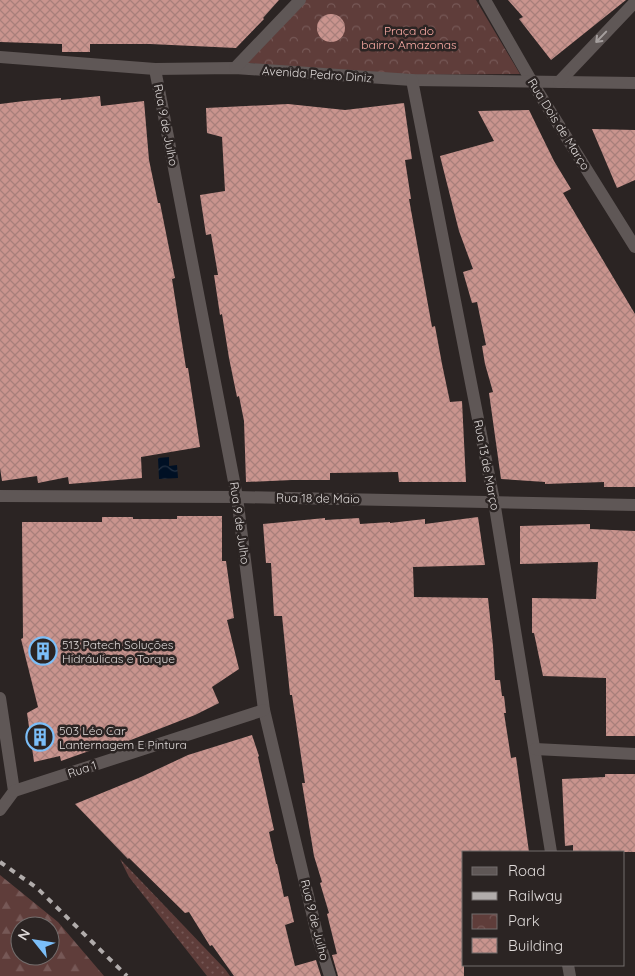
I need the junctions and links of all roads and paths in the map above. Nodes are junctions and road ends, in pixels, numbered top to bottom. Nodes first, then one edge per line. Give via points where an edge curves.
1 (300, 0) edge
2 (485, 0) edge
3 (635, 2) edge
4 (0, 57) edge
5 (156, 68) junction
6 (235, 68) junction
7 (412, 80) junction
8 (532, 82) junction
9 (559, 82) junction
10 (635, 83) edge
11 (635, 247) edge
12 (0, 496) edge
13 (237, 497) junction
14 (494, 501) junction
15 (635, 505) edge
16 (0, 698) edge
17 (264, 710) junction
18 (535, 750) junction
19 (635, 754) edge
20 (14, 791) junction
21 (0, 810) edge
22 (551, 851) edge
23 (330, 976) edge

1 - 6 street
2 - 8 street, Rua Dois de Março
3 -> 9 street
4 - 5 street, Avenida Pedro Diniz
5 - 6 street, Avenida Pedro Diniz
5 - 13 street, Rua 9 de Julho
6 - 7 street, Avenida Pedro Diniz
7 - 8 street, Avenida Pedro Diniz
7 - 14 street, Rua 13 de Março
8 - 9 street, Avenida Pedro Diniz
8 - 11 street, Rua Dois de Março
9 - 10 street, Avenida Pedro Diniz
12 - 13 street, Rua 18 de Maio
13 - 14 street, Rua 18 de Maio
13 - 17 street, Rua 9 de Julho
14 - 15 street, Rua 18 de Maio
14 - 18 street, Rua 13 de Março
16 - 20 street
17 - 20 street, Rua 1
17 - 23 street, Rua 9 de Julho
18 - 19 street
18 - 22 street, Rua 13 de Março
20 - 21 street

